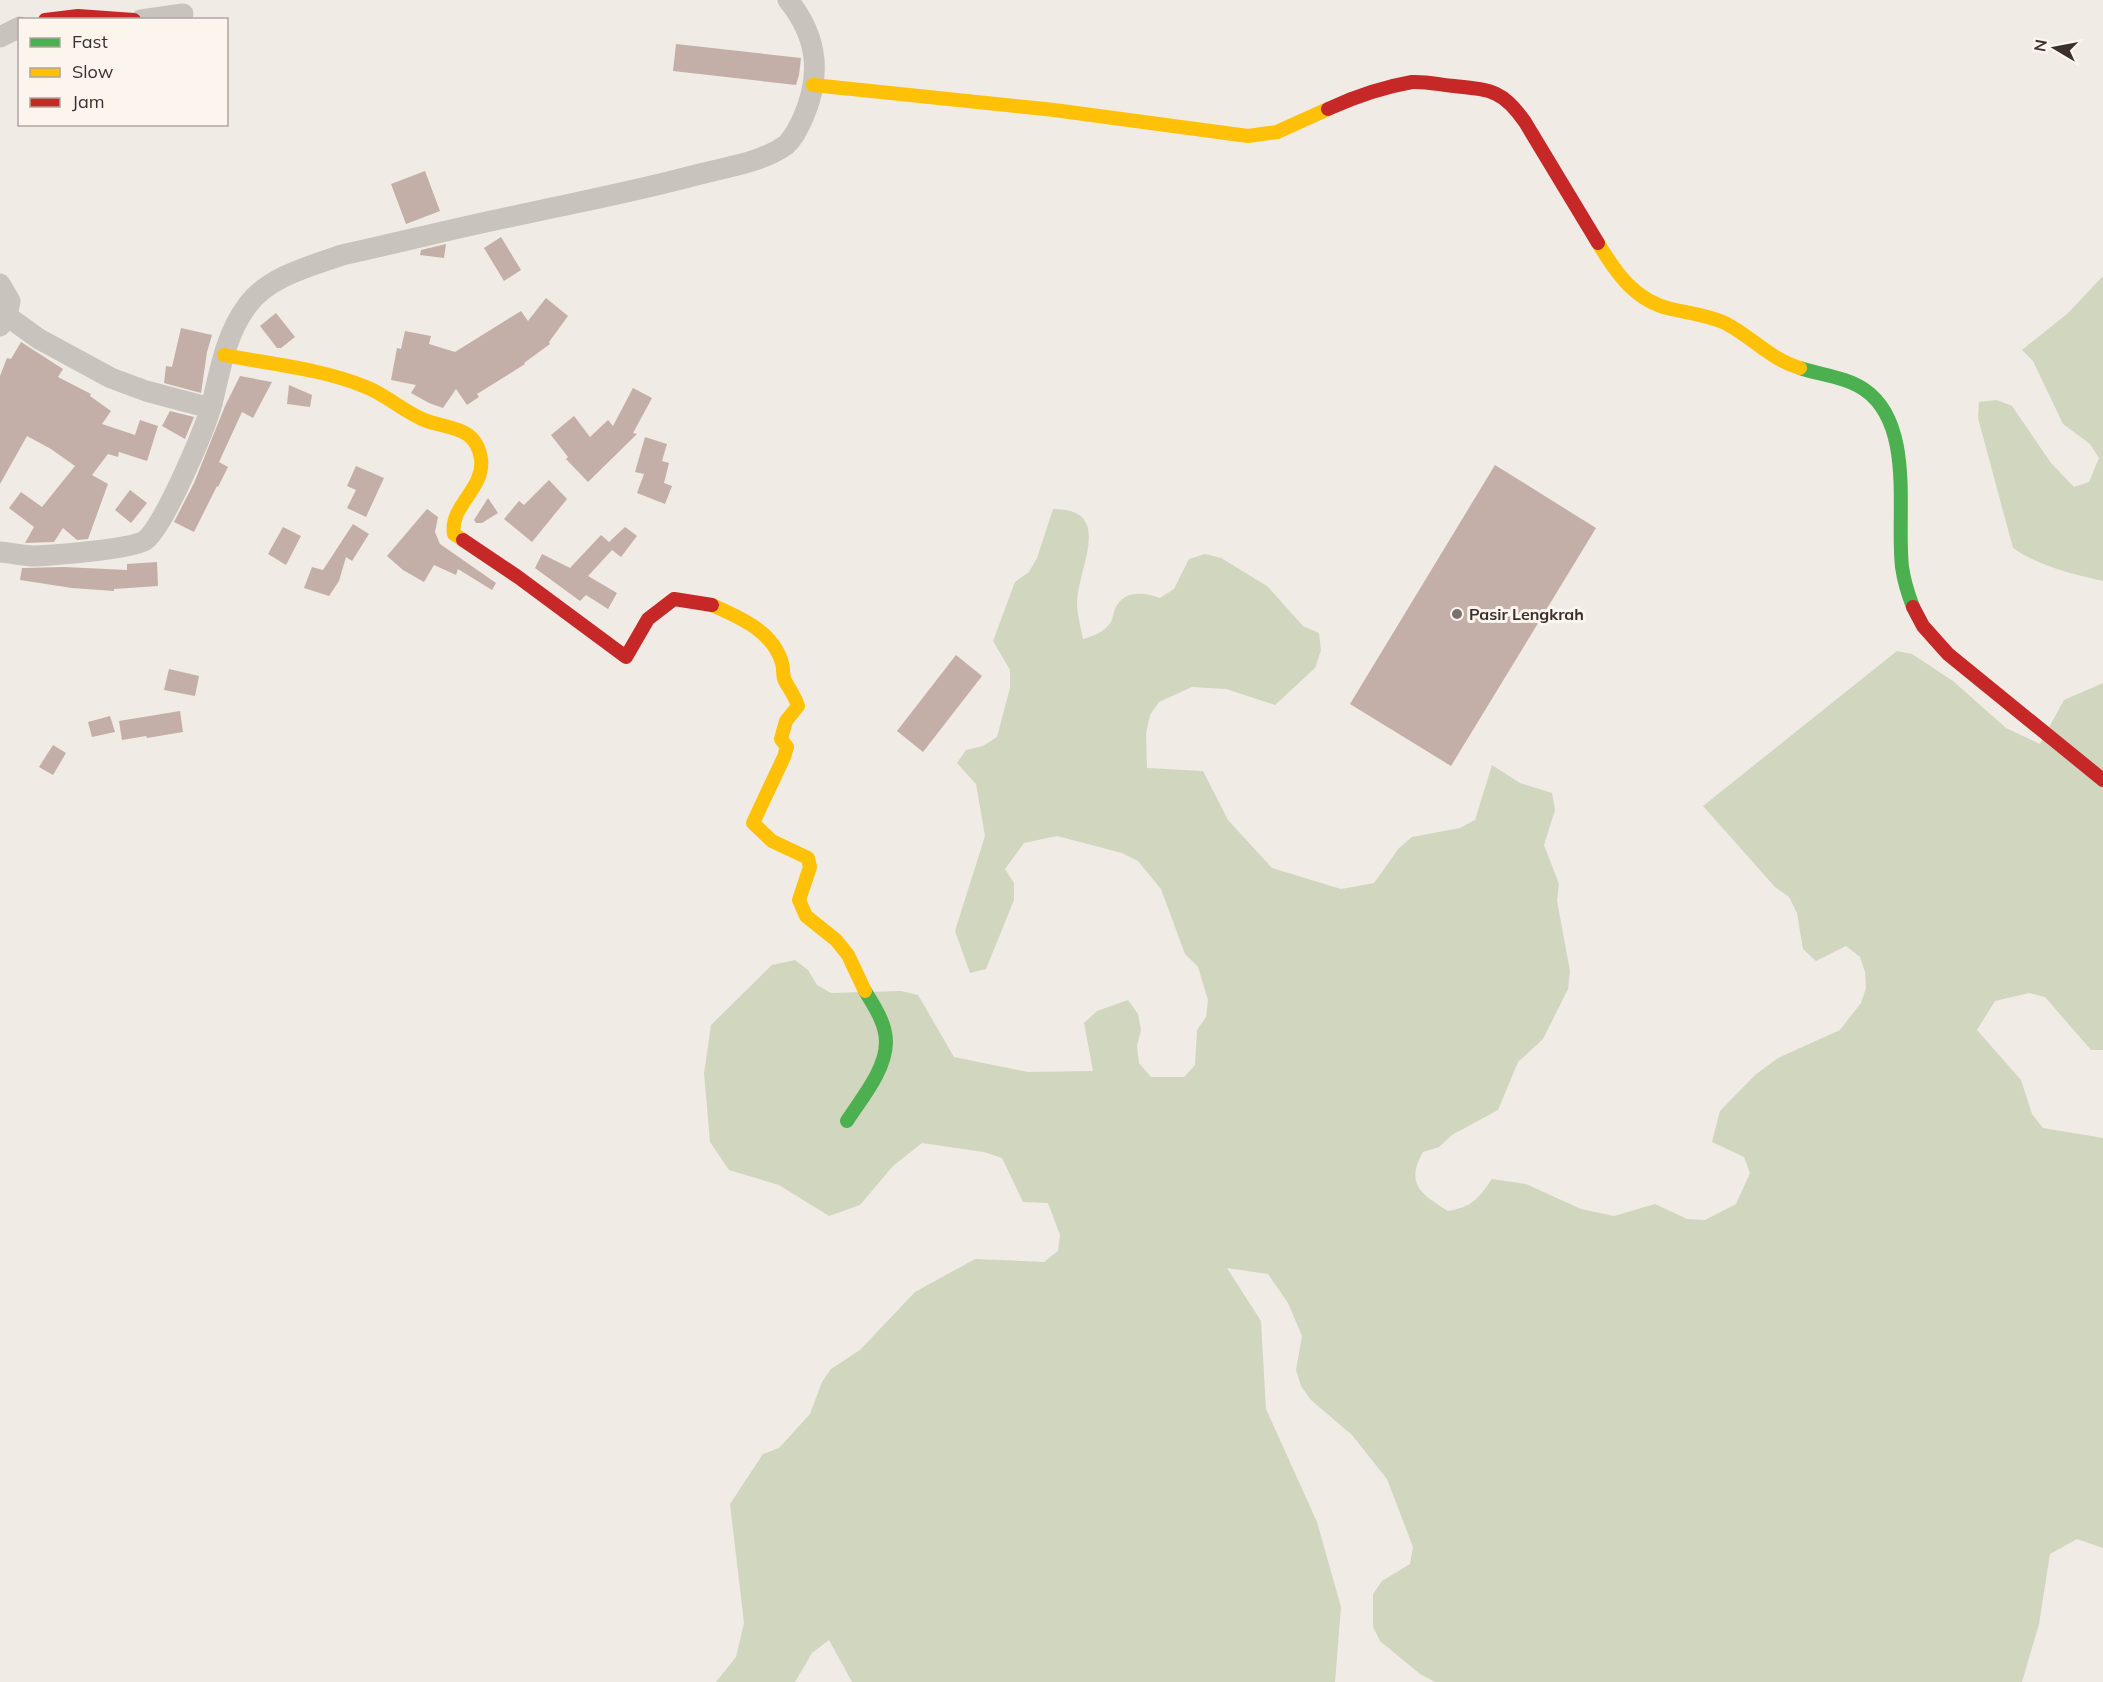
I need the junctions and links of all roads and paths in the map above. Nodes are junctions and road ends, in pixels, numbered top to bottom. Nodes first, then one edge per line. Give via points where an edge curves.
1 (788, 0) edge
2 (183, 14) dead end
3 (53, 18) edge
4 (118, 18) edge
5 (155, 18) edge
6 (18, 28) edge
7 (0, 37) edge
8 (813, 85) junction
9 (0, 284) edge
10 (2, 319) edge
11 (224, 355) junction
12 (210, 408) junction
13 (0, 552) edge
14 (2103, 780) edge
15 (848, 1121) dead end

1 - 8 street via 803,21 810,40 815,58
2 - 5 street
3 - 4 street
6 - 7 street
8 - 11 street via 797,131 788,143 755,159 658,186 342,255 282,279 247,304
8 - 14 street via 1054,110 1248,136 1277,132 1360,95 1414,82 1475,88 1501,96 1525,122 1603,250 1640,296 1662,307 1707,315 1726,323 1785,363 1864,388 1873,397 1883,410 1897,451 1902,482 1902,566 1915,612 1950,659
9 - 10 street via 10,302
10 - 12 street via 111,378
11 - 12 street
11 - 15 street via 348,380 374,390 427,421 468,434 478,449 481,473 455,519 454,534 626,657 648,619 674,599 708,603 745,620 768,638 782,662 784,679 798,706 786,720 782,739 788,747 783,766 753,823 778,845 808,858 810,867 799,900 806,916 848,955 876,1009 886,1042 884,1059
12 - 13 street via 161,522 144,541 133,546 34,556

